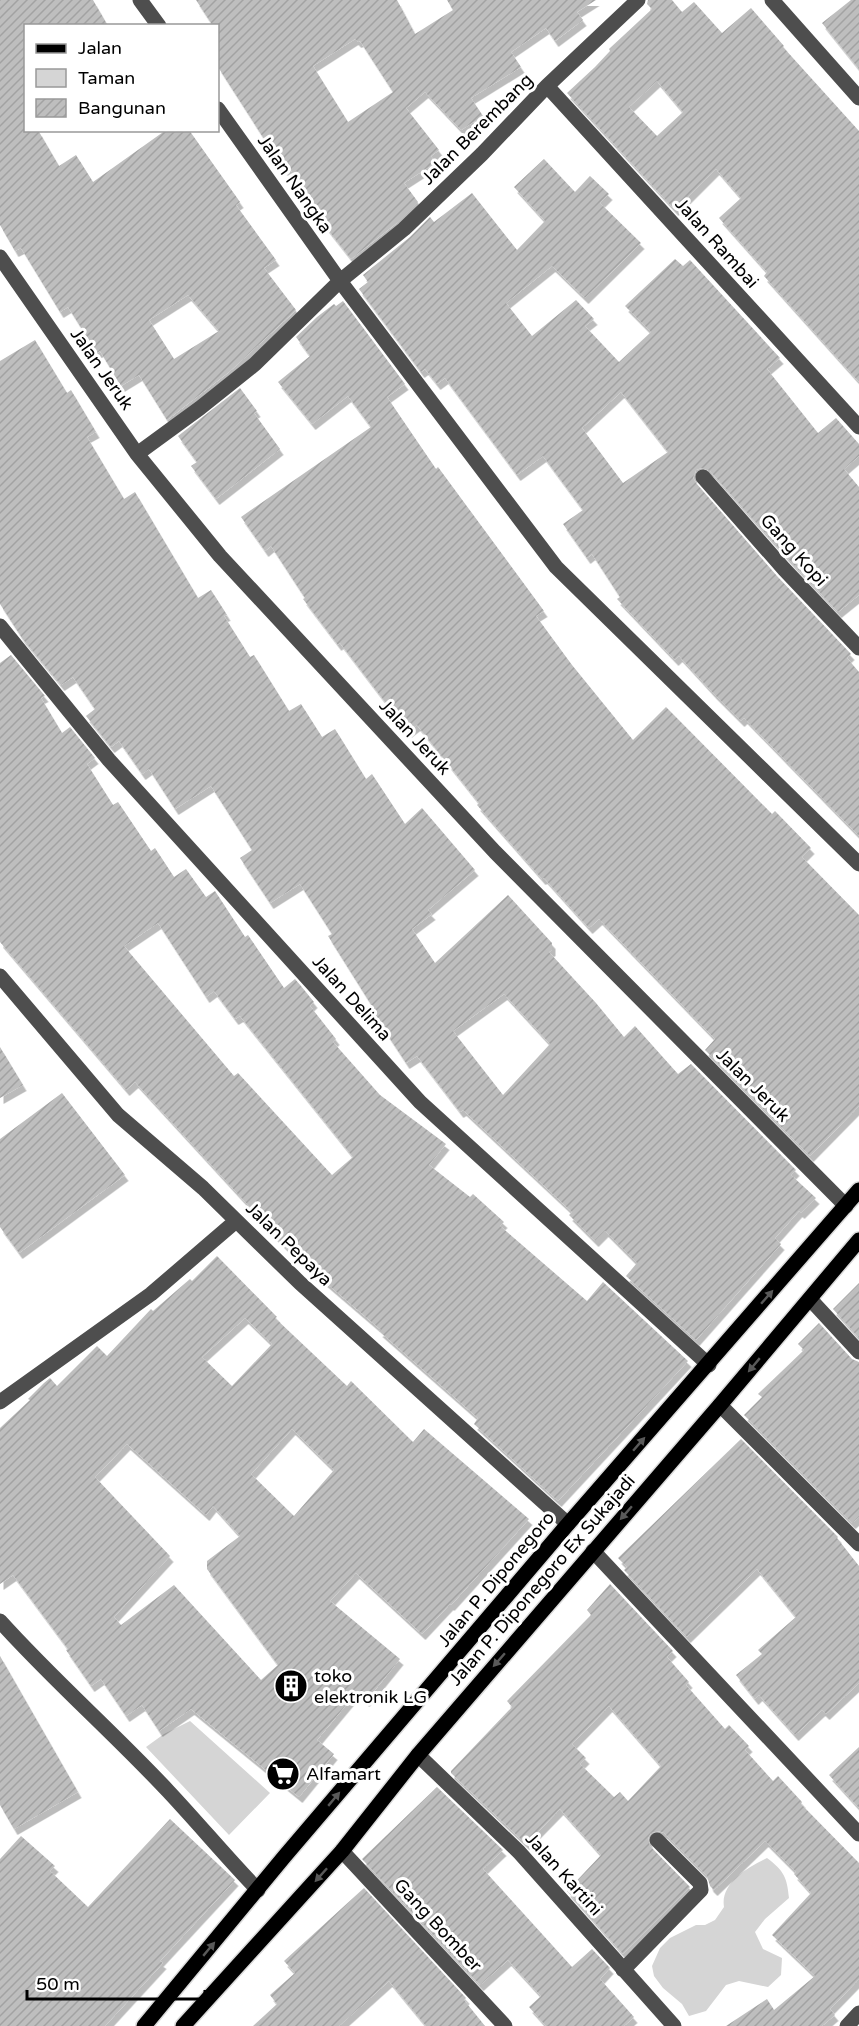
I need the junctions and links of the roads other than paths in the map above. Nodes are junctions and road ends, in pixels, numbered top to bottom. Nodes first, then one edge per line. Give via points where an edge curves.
1 (772, 0) edge
2 (148, 3) edge
3 (630, 3) edge
4 (158, 24) edge
5 (547, 86) junction
6 (859, 98) edge
7 (219, 110) edge
8 (0, 257) edge
9 (340, 282) junction
10 (859, 427) edge
11 (138, 454) junction
12 (703, 477) dead end
13 (0, 626) edge
14 (859, 648) edge
15 (859, 864) edge
16 (0, 976) edge
17 (859, 1190) edge
18 (846, 1206) junction
19 (236, 1221) junction
20 (859, 1240) edge
21 (810, 1299) junction
22 (859, 1352) edge
23 (708, 1365) junction
24 (0, 1402) edge
25 (720, 1405) junction
26 (568, 1524) junction
27 (859, 1544) edge
28 (593, 1551) junction
29 (0, 1621) edge
30 (418, 1755) junction
31 (859, 1834) edge
32 (657, 1840) dead end
33 (342, 1851) junction
34 (258, 1890) junction
35 (623, 1970) junction
36 (859, 2013) edge
37 (144, 2026) edge
38 (184, 2026) edge
39 (505, 2026) edge
40 (674, 2026) edge
41 (847, 2026) edge

1 - 6 street
2 - 4 street
3 - 5 street, Jalan Berembang
5 - 9 street, Jalan Berembang via 405,229
5 - 10 street, Jalan Rambai
7 - 9 street, Jalan Nangka
8 - 11 street, Jalan Jeruk
9 - 11 street, Jalan Berembang via 255,364
9 - 15 street, Jalan Nangka via 556,567
11 - 18 street, Jalan Jeruk via 220,556 495,852
12 - 14 street, Gang Kopi
13 - 23 street, Jalan Delima via 109,760 420,1102
16 - 19 street, Jalan Pepaya via 118,1115
17 - 18 main road, Jalan P. Diponegoro
23 -> 18 main road, Jalan P. Diponegoro
19 - 24 street via 151,1294
19 - 26 street, Jalan Pepaya
20 - 21 main road, Jalan P. Diponegoro Ex Sukajadi
21 - 22 street
21 -> 25 main road, Jalan P. Diponegoro Ex Sukajadi
26 -> 23 main road, Jalan P. Diponegoro
25 - 27 street
25 -> 28 main road, Jalan P. Diponegoro Ex Sukajadi
34 -> 26 main road, Jalan P. Diponegoro
28 -> 30 main road, Jalan P. Diponegoro Ex Sukajadi
28 - 31 street
29 - 34 street via 168,1791
30 - 33 main road, Jalan P. Diponegoro Ex Sukajadi
30 - 35 street, Jalan Kartini via 519,1852
32 - 35 street via 700,1883 701,1890
33 -> 38 main road, Jalan P. Diponegoro Ex Sukajadi
33 - 39 street, Gang Bomber
37 -> 34 main road, Jalan P. Diponegoro
35 - 40 street, Jalan Kartini
36 - 41 street

